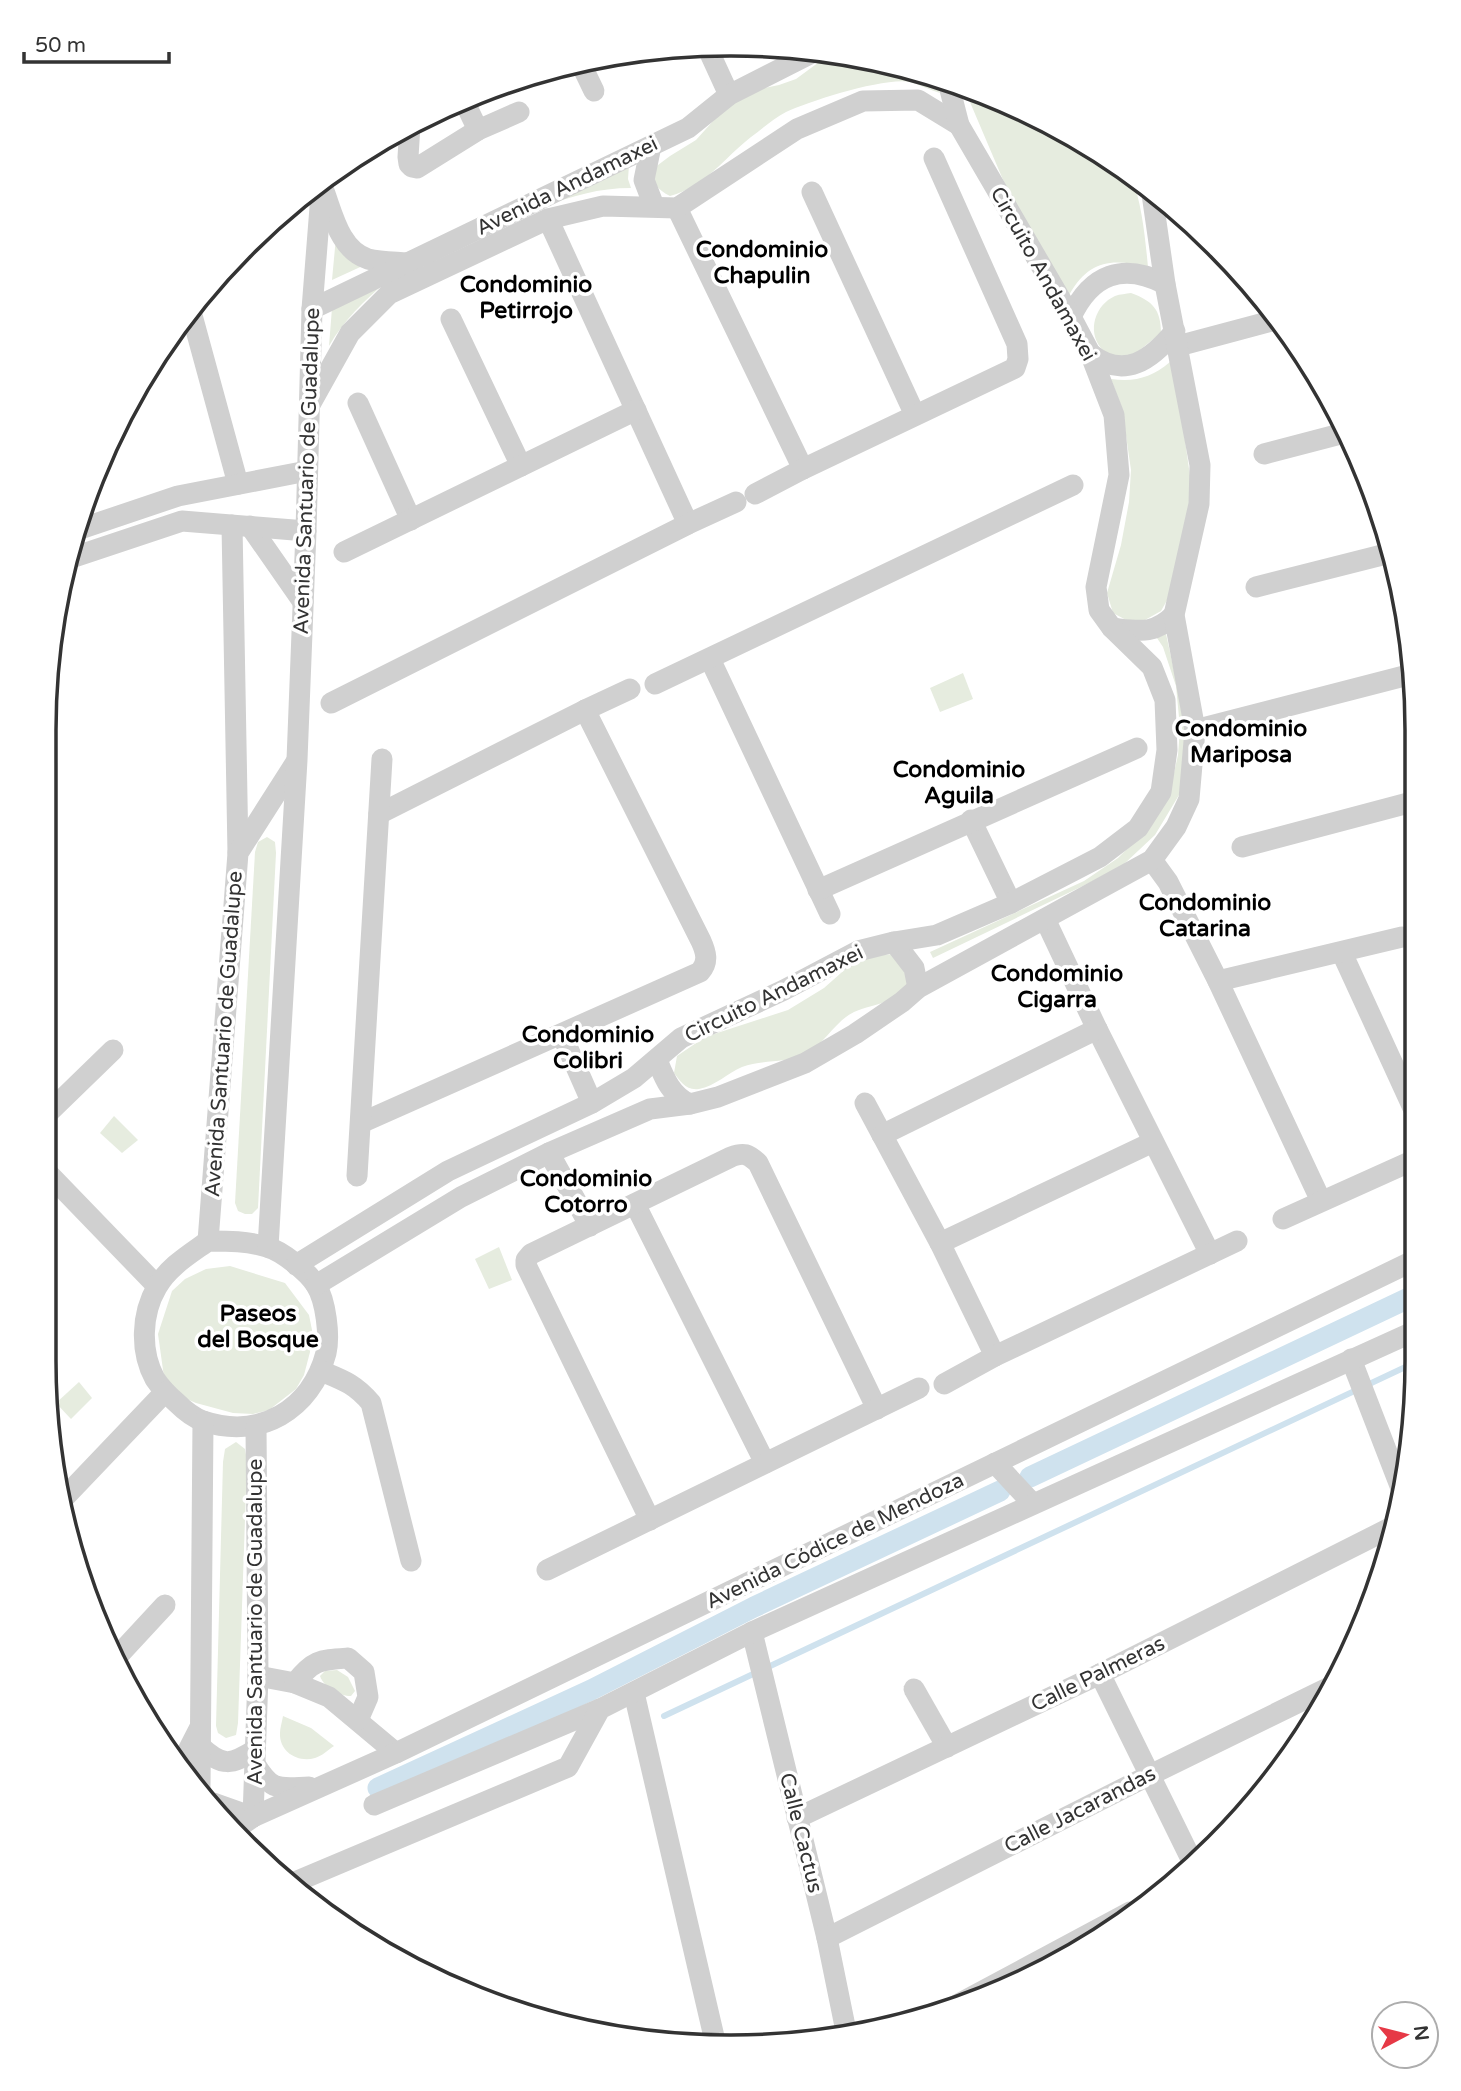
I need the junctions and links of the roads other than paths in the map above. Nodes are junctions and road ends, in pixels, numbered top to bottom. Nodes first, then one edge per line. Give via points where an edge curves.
1 (711, 56) edge
2 (799, 60) edge
3 (585, 72) edge
4 (594, 91) dead end
5 (951, 93) edge
6 (729, 95) junction
7 (468, 109) edge
8 (519, 112) dead end
9 (959, 125) junction
10 (478, 130) junction
11 (410, 137) edge
12 (651, 146) junction
13 (934, 158) dead end
14 (325, 192) edge
15 (812, 192) dead end
16 (321, 194) edge
17 (1154, 205) edge
18 (654, 206) junction
19 (677, 208) junction
20 (548, 219) junction
21 (407, 263) junction
22 (1165, 284) junction
23 (312, 309) junction
24 (1071, 317) junction
25 (451, 319) dead end
26 (194, 322) edge
27 (1267, 322) edge
28 (1182, 339) junction
29 (1090, 353) junction
30 (358, 403) dead end
31 (310, 405) junction
32 (636, 410) junction
33 (915, 415) junction
34 (1336, 435) edge
35 (1264, 454) dead end
36 (521, 466) junction
37 (803, 469) junction
38 (307, 471) junction
39 (238, 484) junction
40 (1073, 485) dead end
41 (411, 520) junction
42 (688, 524) junction
43 (241, 525) junction
44 (88, 526) edge
45 (306, 530) junction
46 (344, 552) dead end
47 (79, 555) edge
48 (1382, 555) edge
49 (1256, 587) dead end
50 (303, 602) junction
51 (1174, 615) junction
52 (1112, 628) junction
53 (710, 659) junction
54 (1403, 676) edge
55 (655, 684) dead end
56 (630, 689) dead end
57 (331, 703) dead end
58 (585, 710) junction
59 (1195, 730) junction
60 (1137, 748) dead end
61 (382, 759) dead end
62 (297, 761) junction
63 (1405, 804) edge
64 (379, 814) junction
65 (971, 820) junction
66 (257, 823) junction
67 (292, 846) junction
68 (1242, 847) dead end
69 (238, 853) junction
70 (1152, 860) junction
71 (818, 890) junction
72 (1011, 903) junction
73 (830, 914) dead end
74 (1045, 919) junction
75 (1402, 937) dead end
76 (894, 942) junction
77 (1342, 953) junction
78 (1217, 981) junction
79 (918, 988) junction
80 (1097, 1028) junction
81 (562, 1035) junction
82 (114, 1050) dead end
83 (657, 1060) junction
84 (1405, 1090) edge
85 (592, 1103) junction
86 (865, 1103) dead end
87 (690, 1104) junction
88 (56, 1106) edge
89 (361, 1123) junction
90 (882, 1135) junction
91 (1153, 1142) junction
92 (549, 1153) junction
93 (1405, 1164) edge
94 (357, 1175) dead end
95 (56, 1182) edge
96 (1321, 1201) junction
97 (635, 1204) junction
98 (1283, 1219) dead end
99 (590, 1226) junction
100 (208, 1241) junction
101 (1237, 1241) dead end
102 (940, 1243) junction
103 (268, 1247) junction
104 (1210, 1254) junction
105 (296, 1265) junction
106 (1405, 1265) edge
107 (316, 1285) junction
108 (157, 1286) junction
109 (1405, 1335) edge
110 (995, 1356) junction
111 (1351, 1359) junction
112 (321, 1371) junction
113 (944, 1384) dead end
114 (919, 1388) dead end
115 (165, 1392) junction
116 (877, 1409) junction
117 (203, 1421) junction
118 (256, 1426) junction
119 (765, 1463) junction
120 (995, 1463) junction
121 (1395, 1473) edge
122 (69, 1493) edge
123 (1033, 1503) junction
124 (650, 1520) junction
125 (1383, 1532) edge
126 (411, 1560) dead end
127 (547, 1570) dead end
128 (165, 1605) dead end
129 (752, 1632) junction
130 (122, 1651) edge
131 (1100, 1674) junction
132 (258, 1676) junction
133 (295, 1684) junction
134 (914, 1689) dead end
135 (634, 1693) junction
136 (1318, 1693) edge
137 (600, 1709) junction
138 (358, 1720) junction
139 (201, 1724) junction
140 (201, 1747) junction
141 (947, 1747) junction
142 (396, 1753) junction
143 (185, 1756) edge
144 (255, 1757) junction
145 (1150, 1775) junction
146 (200, 1777) edge
147 (318, 1787) junction
148 (374, 1805) dead end
149 (797, 1818) junction
150 (245, 1823) edge
151 (1189, 1855) edge
152 (300, 1880) edge
153 (827, 1938) junction
154 (845, 2025) edge
155 (714, 2035) edge

1 - 6 street
2 - 6 street, Avenida Andamaxei
3 - 4 street
5 - 9 street, Circuito Andamaxei
6 - 12 street, Avenida Andamaxei via 688,128
7 - 10 street
8 - 10 street
9 - 19 street via 918,100 863,102 797,129
9 - 24 street, Circuito Andamaxei
10 - 11 street via 415,168 409,162
12 - 18 street via 644,180
12 - 21 street, Avenida Andamaxei
13 - 33 street via 1017,344 1018,359 1015,368
14 - 21 street via 351,248 368,258
15 - 33 street
16 - 23 street, Avenida Santuario de Guadalupe
17 - 22 street
18 - 19 street, Avenida Andamaxei
18 - 20 street, Avenida Andamaxei via 603,206
19 - 37 street
20 - 31 street, Avenida Andamaxei via 389,294 350,333
20 - 32 street
21 - 23 street, Avenida Andamaxei
22 - 24 street via 1148,275 1110,275 1092,285
22 - 28 street
23 - 31 street, Avenida Santuario de Guadalupe
24 - 29 street, Circuito Andamaxei
25 - 36 street
26 - 39 street
27 - 28 street
28 - 29 street via 1133,365 1116,366
28 - 51 street via 1200,478 1199,504
29 - 52 street, Circuito Andamaxei via 1114,415 1119,475 1096,587 1099,610
30 - 41 street
31 - 38 street, Avenida Santuario de Guadalupe
32 - 36 street
32 - 42 street
33 - 37 street
34 - 35 street
36 - 41 street
37 - 42 street
38 - 39 street
38 - 45 street, Avenida Santuario de Guadalupe
39 - 44 street via 178,496
40 - 53 street
41 - 46 street
42 - 57 street
43 - 45 street
43 - 47 street via 182,521
43 - 50 street
43 - 69 street
45 - 50 street, Avenida Santuario de Guadalupe
48 - 49 street
50 - 62 street, Avenida Santuario de Guadalupe
51 - 52 street via 1162,627
51 - 59 street
52 - 72 street, Circuito Andamaxei via 1152,667 1165,700 1167,750 1161,792 1138,828 1100,857
53 - 55 street
53 - 71 street
54 - 59 street
56 - 58 street
58 - 64 street
58 - 81 street via 701,941 706,962 700,972
59 - 70 street via 1189,799
60 - 65 street
61 - 64 street
62 - 66 street, Avenida Santuario de Guadalupe
62 - 67 street, Avenida Santuario de Guadalupe
63 - 68 street
64 - 89 street
65 - 71 street
65 - 72 street
66 - 67 street via 274,827
66 - 69 street, Avenida Santuario de Guadalupe
67 - 103 street, Avenida Santuario de Guadalupe
69 - 100 street, Avenida Santuario de Guadalupe
70 - 74 street
70 - 78 street via 1168,882
71 - 73 street
72 - 76 street, Circuito Andamaxei via 937,935
74 - 79 street
74 - 80 street
75 - 77 street
76 - 79 street via 914,968
76 - 83 street, Circuito Andamaxei via 858,951 681,1038
77 - 78 street
77 - 84 street
78 - 96 street
79 - 87 street via 805,1063
80 - 90 street
80 - 91 street
81 - 85 street
81 - 89 street
82 - 88 street
83 - 85 street, Circuito Andamaxei
83 - 87 street via 667,1084
85 - 105 street, Circuito Andamaxei via 447,1171
86 - 90 street
87 - 92 street via 650,1109
89 - 94 street
90 - 102 street
91 - 102 street
91 - 104 street
92 - 99 street
92 - 107 street via 461,1197
93 - 96 street
95 - 108 street
96 - 98 street
97 - 99 street
97 - 116 street via 731,1157 749,1154 758,1163
97 - 119 street
99 - 124 street via 531,1254 527,1265
100 - 103 street
100 - 108 street via 181,1259
101 - 104 street
102 - 110 street
103 - 105 street
104 - 110 street
105 - 107 street
106 - 120 street, Avenida Códice de Mendoza
107 - 112 street via 327,1319 328,1346
108 - 115 street via 145,1315 145,1347 154,1378
109 - 111 street
110 - 113 street
111 - 121 street
111 - 123 street
112 - 118 street via 302,1399 280,1416
112 - 126 street via 350,1382 370,1403
114 - 116 street
115 - 117 street
115 - 122 street
116 - 119 street
117 - 118 street
117 - 139 street
118 - 132 street, Avenida Santuario de Guadalupe
119 - 124 street
120 - 123 street
120 - 142 street, Avenida Códice de Mendoza
123 - 129 street
124 - 127 street
125 - 131 street, Calle Palmeras
128 - 130 street
129 - 135 street
129 - 149 street, Calle Cactus
131 - 141 street, Calle Palmeras
131 - 145 street
132 - 133 street
132 - 144 street, Avenida Santuario de Guadalupe
133 - 138 street via 329,1697
133 - 138 street via 308,1666 348,1658 364,1672 369,1697
134 - 141 street
135 - 137 street
135 - 155 street
136 - 145 street, Calle Jacarandas
137 - 148 street
137 - 152 street via 568,1767
138 - 142 street
139 - 140 street
139 - 143 street
140 - 144 street via 226,1763
140 - 146 street
141 - 149 street, Calle Palmeras
142 - 147 street, Avenida Códice de Mendoza
144 - 147 street via 272,1786
144 - 150 street, Avenida Santuario de Guadalupe
145 - 151 street
145 - 153 street, Calle Jacarandas
147 - 150 street, Avenida Códice de Mendoza
149 - 153 street, Calle Cactus
153 - 154 street, Calle Cactus

